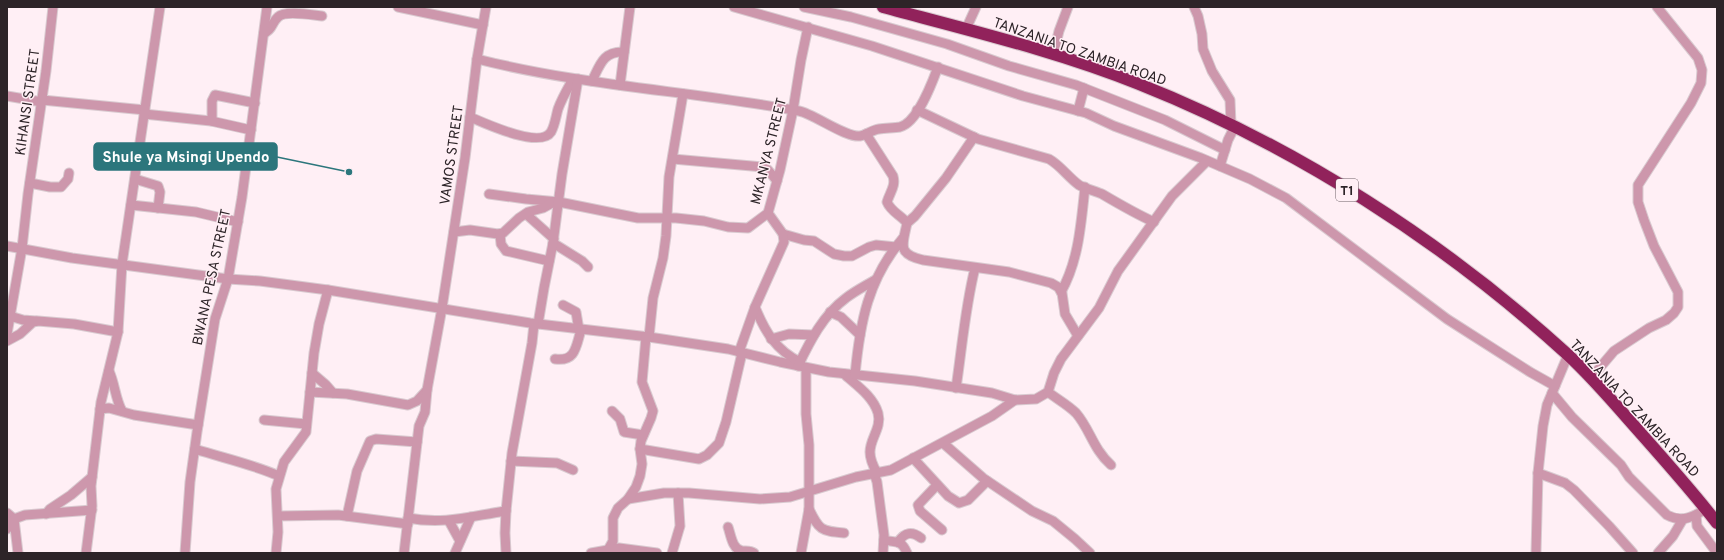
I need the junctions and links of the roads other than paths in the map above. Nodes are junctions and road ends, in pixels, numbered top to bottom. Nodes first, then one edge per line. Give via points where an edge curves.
1 (53, 7) edge
2 (160, 7) edge
3 (267, 7) edge
4 (398, 7) edge
5 (486, 7) edge
6 (630, 7) edge
7 (734, 7) edge
8 (804, 7) edge
9 (883, 7) edge
10 (976, 7) edge
11 (1068, 7) edge
12 (1194, 7) edge
13 (1657, 7) edge
14 (322, 16) dead end
15 (483, 25) junction
16 (808, 27) junction
17 (966, 29) junction
18 (264, 33) junction
19 (624, 52) junction
20 (1053, 55) junction
21 (477, 59) junction
22 (938, 68) junction
23 (576, 79) junction
24 (592, 81) junction
25 (620, 86) junction
26 (1084, 88) junction
27 (683, 94) junction
28 (7, 96) edge
29 (42, 101) junction
30 (255, 103) junction
31 (793, 110) junction
32 (917, 110) junction
33 (1078, 111) junction
34 (145, 112) junction
35 (470, 117) junction
36 (212, 121) junction
37 (1233, 125) junction
38 (251, 130) junction
39 (866, 134) junction
40 (974, 137) junction
41 (1225, 150) junction
42 (673, 159) junction
43 (1207, 161) junction
44 (1220, 166) junction
45 (69, 173) dead end
46 (135, 179) junction
47 (777, 181) junction
48 (30, 183) junction
49 (1085, 187) junction
50 (489, 194) dead end
51 (557, 202) junction
52 (131, 204) junction
53 (158, 208) junction
54 (768, 213) junction
55 (526, 214) junction
56 (667, 218) junction
57 (238, 222) junction
58 (1154, 222) junction
59 (907, 223) junction
60 (454, 232) junction
61 (500, 234) junction
62 (783, 234) junction
63 (904, 237) junction
64 (554, 241) junction
65 (7, 246) edge
66 (896, 247) junction
67 (22, 248) junction
68 (549, 261) junction
69 (122, 264) junction
70 (588, 267) dead end
71 (975, 268) junction
72 (228, 279) junction
73 (875, 280) junction
74 (328, 290) junction
75 (1061, 292) junction
76 (563, 305) dead end
77 (755, 307) junction
78 (442, 308) junction
79 (830, 312) junction
80 (9, 315) edge
81 (36, 321) junction
82 (536, 324) junction
83 (580, 330) junction
84 (118, 332) junction
85 (7, 334) edge
86 (814, 335) junction
87 (860, 335) junction
88 (1078, 336) junction
89 (648, 337) junction
90 (771, 339) junction
91 (7, 341) edge
92 (740, 352) junction
93 (1568, 355) junction
94 (555, 359) dead end
95 (801, 365) junction
96 (109, 371) junction
97 (312, 374) junction
98 (844, 374) junction
99 (855, 375) junction
100 (1591, 378) junction
101 (956, 388) junction
102 (1554, 389) junction
103 (427, 390) junction
104 (310, 392) junction
105 (1048, 392) junction
106 (333, 393) junction
107 (1015, 400) junction
108 (100, 409) junction
109 (122, 411) junction
110 (612, 411) dead end
111 (264, 420) dead end
112 (198, 424) junction
113 (306, 424) junction
114 (643, 435) junction
115 (417, 442) junction
116 (943, 443) junction
117 (195, 449) junction
118 (640, 449) junction
119 (913, 458) junction
120 (512, 461) junction
121 (1111, 465) dead end
122 (573, 470) dead end
123 (875, 473) junction
124 (1538, 473) junction
125 (279, 476) junction
126 (92, 477) junction
127 (987, 480) junction
128 (937, 485) junction
129 (808, 492) junction
130 (678, 493) junction
131 (628, 499) junction
132 (808, 509) junction
133 (92, 510) junction
134 (506, 512) junction
135 (1701, 512) junction
136 (46, 514) junction
137 (11, 516) edge
138 (278, 516) junction
139 (347, 516) junction
140 (471, 517) junction
141 (1683, 519) junction
142 (408, 521) junction
143 (449, 521) junction
144 (1717, 524) edge
145 (728, 527) dead end
146 (7, 529) edge
147 (942, 530) dead end
148 (614, 532) junction
149 (844, 533) dead end
150 (921, 538) dead end
151 (884, 540) junction
152 (460, 542) junction
153 (898, 542) junction
154 (632, 549) junction
155 (608, 550) junction
156 (18, 553) edge
157 (86, 553) edge
158 (185, 553) edge
159 (276, 553) edge
160 (404, 553) edge
161 (455, 553) edge
162 (464, 553) edge
163 (506, 553) edge
164 (591, 553) edge
165 (657, 553) edge
166 (672, 553) edge
167 (754, 553) edge
168 (801, 553) edge
169 (882, 553) edge
170 (907, 553) edge
171 (1090, 553) edge
172 (1536, 553) edge
173 (1633, 553) edge
174 (1658, 553) edge
175 (1717, 553) edge

1 - 29 street, KIHANSI STREET
2 - 34 street
3 - 18 street, BWANA PESA STREET
4 - 15 street
5 - 15 street, VAMOS STREET
6 - 19 street
7 - 16 street
8 - 26 street via 851,17 947,44
9 - 17 highway, TANZANIA TO ZAMBIA ROAD / T1
10 - 17 street
11 - 20 street
12 - 37 street via 1202,34 1203,49 1212,71 1230,100
13 - 100 street via 1698,58 1702,70 1701,83 1691,103 1638,185 1638,202 1654,246 1678,292 1678,307 1666,320 1614,351
14 - 18 street via 281,15 271,29
15 - 21 street, VAMOS STREET
16 - 22 street
16 - 31 street, MKANYA STREET
17 - 20 highway, TANZANIA TO ZAMBIA ROAD / T1
18 - 30 street, BWANA PESA STREET
19 - 24 street via 611,52
19 - 25 street
20 - 37 highway, TANZANIA TO ZAMBIA ROAD / T1 via 1138,84
21 - 23 street
21 - 35 street, VAMOS STREET
22 - 32 street via 926,97
22 - 33 street
23 - 24 street
23 - 35 street via 558,110 553,129 546,136 527,137 509,134
23 - 51 street
24 - 25 street
25 - 27 street
26 - 33 street
26 - 41 street via 1165,120
27 - 31 street
27 - 42 street
28 - 29 street
29 - 34 street
29 - 48 street, KIHANSI STREET
30 - 36 street via 214,95
30 - 38 street, BWANA PESA STREET
31 - 39 street via 859,137
31 - 47 street, MKANYA STREET
32 - 39 street via 909,123 900,127 877,129
32 - 40 street
33 - 43 street
34 - 36 street
34 - 46 street
35 - 60 street, VAMOS STREET
36 - 38 street
37 - 41 street
37 - 93 highway, TANZANIA TO ZAMBIA ROAD / T1 via 1324,175 1434,246 1505,301
38 - 57 street, BWANA PESA STREET
39 - 59 street via 893,176 894,188 888,202 890,208
40 - 49 street via 1049,159
40 - 59 street via 946,178
41 - 44 street
42 - 47 street via 763,167
42 - 56 street via 669,177
43 - 44 street
43 - 58 street via 1172,196
44 - 102 street via 1286,198 1447,319
45 - 48 street via 68,179 61,186 50,187
46 - 52 street
46 - 53 street via 158,186
47 - 54 street, MKANYA STREET
48 - 67 street, KIHANSI STREET
49 - 58 street
49 - 75 street via 1074,266
50 - 51 street, MKANYA STREET
51 - 55 street
51 - 56 street, MKANYA STREET via 638,218
51 - 64 street
52 - 53 street
52 - 69 street
53 - 57 street via 196,212
54 - 56 street, MKANYA STREET via 748,228
54 - 62 street
55 - 61 street
55 - 64 street
56 - 89 street via 663,258 653,298
57 - 72 street, BWANA PESA STREET
58 - 88 street via 1118,271 1099,308
59 - 63 street
60 - 61 street via 470,230
60 - 78 street, VAMOS STREET
61 - 68 street via 501,244 506,251
62 - 66 street via 814,241 834,254 844,256 852,256 876,245
62 - 77 street via 784,242
63 - 66 street
63 - 71 street via 902,247 912,257
64 - 68 street
64 - 70 street
65 - 67 street
66 - 73 street
67 - 69 street
67 - 80 street, KIHANSI STREET
68 - 82 street
69 - 72 street
69 - 84 street
71 - 75 street via 1009,272 1051,283
71 - 101 street via 967,305
72 - 74 street
72 - 112 street, BWANA PESA STREET via 215,319
73 - 79 street via 846,297
73 - 87 street via 869,294
74 - 78 street
74 - 97 street via 319,324
75 - 88 street via 1065,314
76 - 83 street via 576,312
77 - 90 street
77 - 92 street
78 - 82 street
78 - 103 street, VAMOS STREET
79 - 86 street
79 - 87 street via 841,317
80 - 81 street
80 - 85 street, KIHANSI STREET
81 - 84 street via 74,324
81 - 91 street
82 - 83 street
82 - 120 street via 518,412
83 - 89 street
83 - 94 street via 569,358
84 - 96 street
86 - 90 street via 789,334
86 - 95 street
87 - 99 street
88 - 105 street via 1061,359
89 - 92 street
89 - 114 street via 642,382 653,411
90 - 95 street
92 - 95 street
92 - 118 street via 726,422 719,443 714,449 699,459
93 - 100 highway, TANZANIA TO ZAMBIA ROAD / T1
93 - 102 street
95 - 98 street
95 - 129 street via 809,445
96 - 108 street
96 - 109 street
97 - 104 street
97 - 106 street
98 - 99 street
98 - 123 street via 868,396 878,412 879,423 870,451
99 - 101 street
100 - 135 highway, TANZANIA TO ZAMBIA ROAD / T1 via 1666,461
101 - 107 street via 992,393
102 - 124 street via 1547,405
102 - 141 street via 1572,417 1659,507 1673,518
103 - 106 street via 417,401 408,405
103 - 115 street, VAMOS STREET via 425,412 419,426
104 - 106 street
104 - 113 street
105 - 107 street via 1036,399
105 - 121 street via 1076,414 1096,449
107 - 116 street
108 - 109 street
108 - 126 street
109 - 112 street
110 - 114 street via 620,419 624,432
111 - 113 street
112 - 117 street, BWANA PESA STREET
113 - 125 street via 306,432 284,462
114 - 118 street
115 - 139 street via 376,439 370,442 362,457
115 - 142 street, VAMOS STREET
116 - 119 street
116 - 127 street
117 - 125 street
117 - 158 street, BWANA PESA STREET
118 - 131 street via 640,476
119 - 123 street via 892,470
119 - 128 street
120 - 122 street via 557,463
120 - 134 street
123 - 129 street
123 - 151 street
124 - 172 street
124 - 173 street via 1565,483 1574,490
125 - 138 street via 276,489
126 - 133 street
126 - 136 street via 71,495 50,508
127 - 128 street via 962,503 956,502
127 - 171 street via 1032,511 1053,521
128 - 147 street via 918,505
129 - 130 street via 790,497 760,499
129 - 132 street
130 - 131 street
130 - 166 street via 680,526
131 - 148 street via 618,508 613,518
132 - 149 street via 821,529
132 - 168 street
133 - 136 street
133 - 157 street
134 - 140 street
134 - 163 street
135 - 141 street
135 - 144 highway, TANZANIA TO ZAMBIA ROAD / T1
135 - 175 street via 1697,526
136 - 137 street
137 - 146 street
137 - 156 street
138 - 139 street
138 - 159 street
139 - 142 street
140 - 143 street
140 - 152 street
141 - 174 street via 1673,536
142 - 143 street
142 - 160 street, VAMOS STREET
143 - 152 street
145 - 167 street via 735,548
148 - 154 street
148 - 155 street
150 - 153 street via 910,533 905,534
151 - 153 street
151 - 169 street
152 - 161 street
152 - 162 street
153 - 170 street
154 - 155 street
154 - 165 street
155 - 164 street

